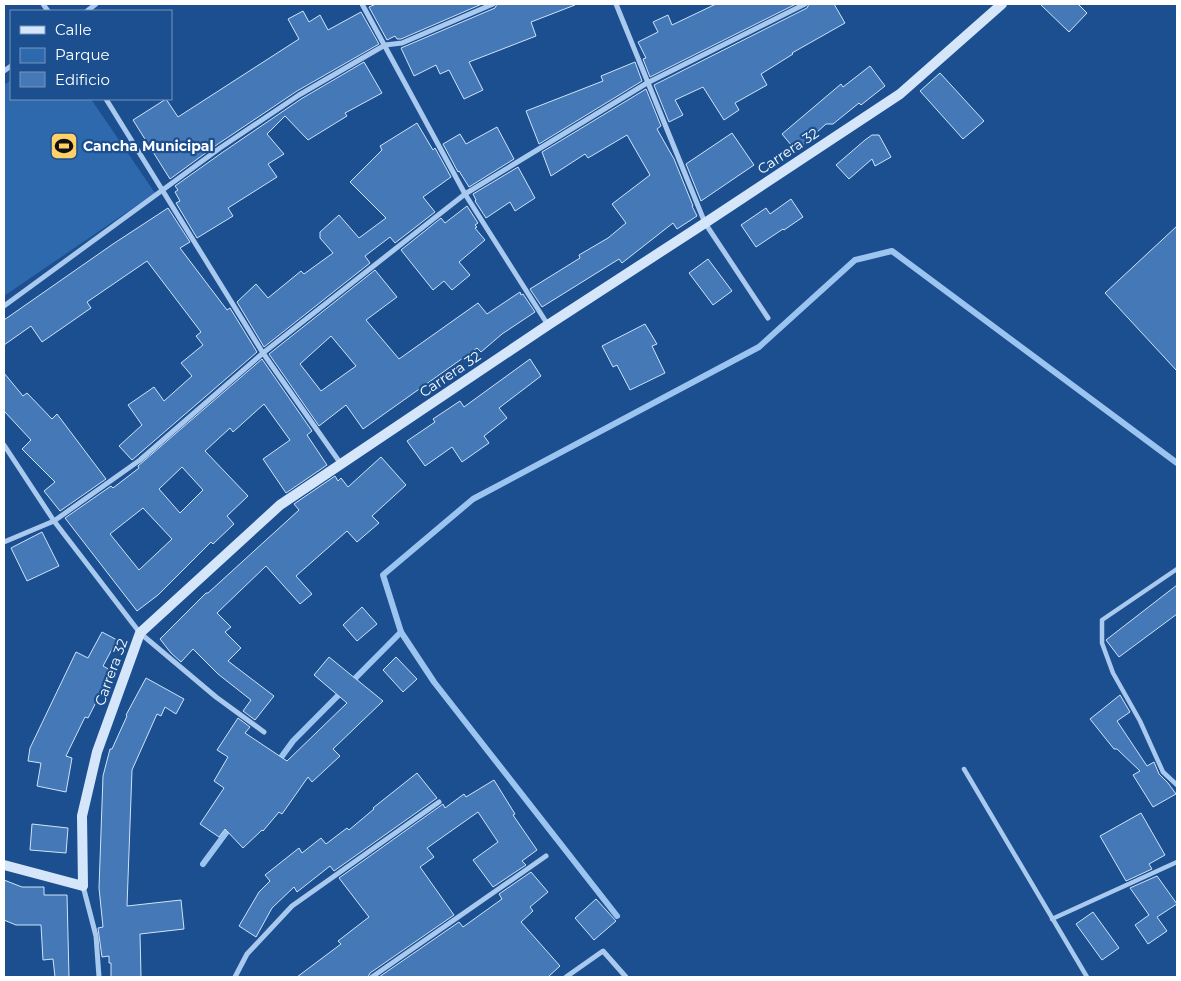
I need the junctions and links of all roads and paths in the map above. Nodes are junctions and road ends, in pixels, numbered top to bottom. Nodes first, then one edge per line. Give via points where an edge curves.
1 (362, 4) edge
2 (493, 4) edge
3 (616, 4) edge
4 (805, 4) edge
5 (1002, 4) edge
6 (385, 45) junction
7 (647, 83) junction
8 (107, 100) edge
9 (163, 192) junction
10 (465, 194) junction
11 (705, 224) junction
12 (4, 306) edge
13 (768, 318) dead end
14 (548, 325) junction
15 (263, 354) junction
16 (4, 445) edge
17 (341, 464) junction
18 (54, 521) junction
19 (4, 542) edge
20 (1177, 569) edge
21 (140, 633) junction
22 (264, 732) dead end
23 (964, 768) dead end
24 (1177, 784) edge
25 (438, 802) dead end
26 (546, 856) dead end
27 (1177, 862) edge
28 (4, 865) edge
29 (83, 886) junction
30 (1052, 919) junction
31 (99, 977) edge
32 (235, 977) edge
33 (372, 977) edge
34 (566, 977) edge
35 (626, 977) edge
36 (1086, 977) edge

1 - 6 street
2 - 6 street via 402,43
3 - 7 street
4 - 7 street
5 - 11 main road, Carrera 32 via 900,94
6 - 9 street via 299,95 220,148
6 - 10 street
7 - 10 street
7 - 11 street
8 - 9 street
9 - 12 street
9 - 15 street
10 - 14 street
10 - 15 street
11 - 13 street
11 - 14 main road, Carrera 32
14 - 17 main road, Carrera 32
15 - 17 street
15 - 18 street via 140,460
16 - 18 street
17 - 21 main road, Carrera 32 via 280,505
18 - 19 street
18 - 21 street
20 - 24 street via 1102,620 1102,643 1112,673 1140,721 1163,772
21 - 22 street via 216,697
21 - 29 main road, Carrera 32 via 97,752 82,816
23 - 30 street
25 - 32 street via 292,906 248,954
26 - 33 street
27 - 30 street
28 - 29 main road
29 - 31 street, Carrera 32 via 96,936
30 - 36 street
34 - 35 street via 603,951

